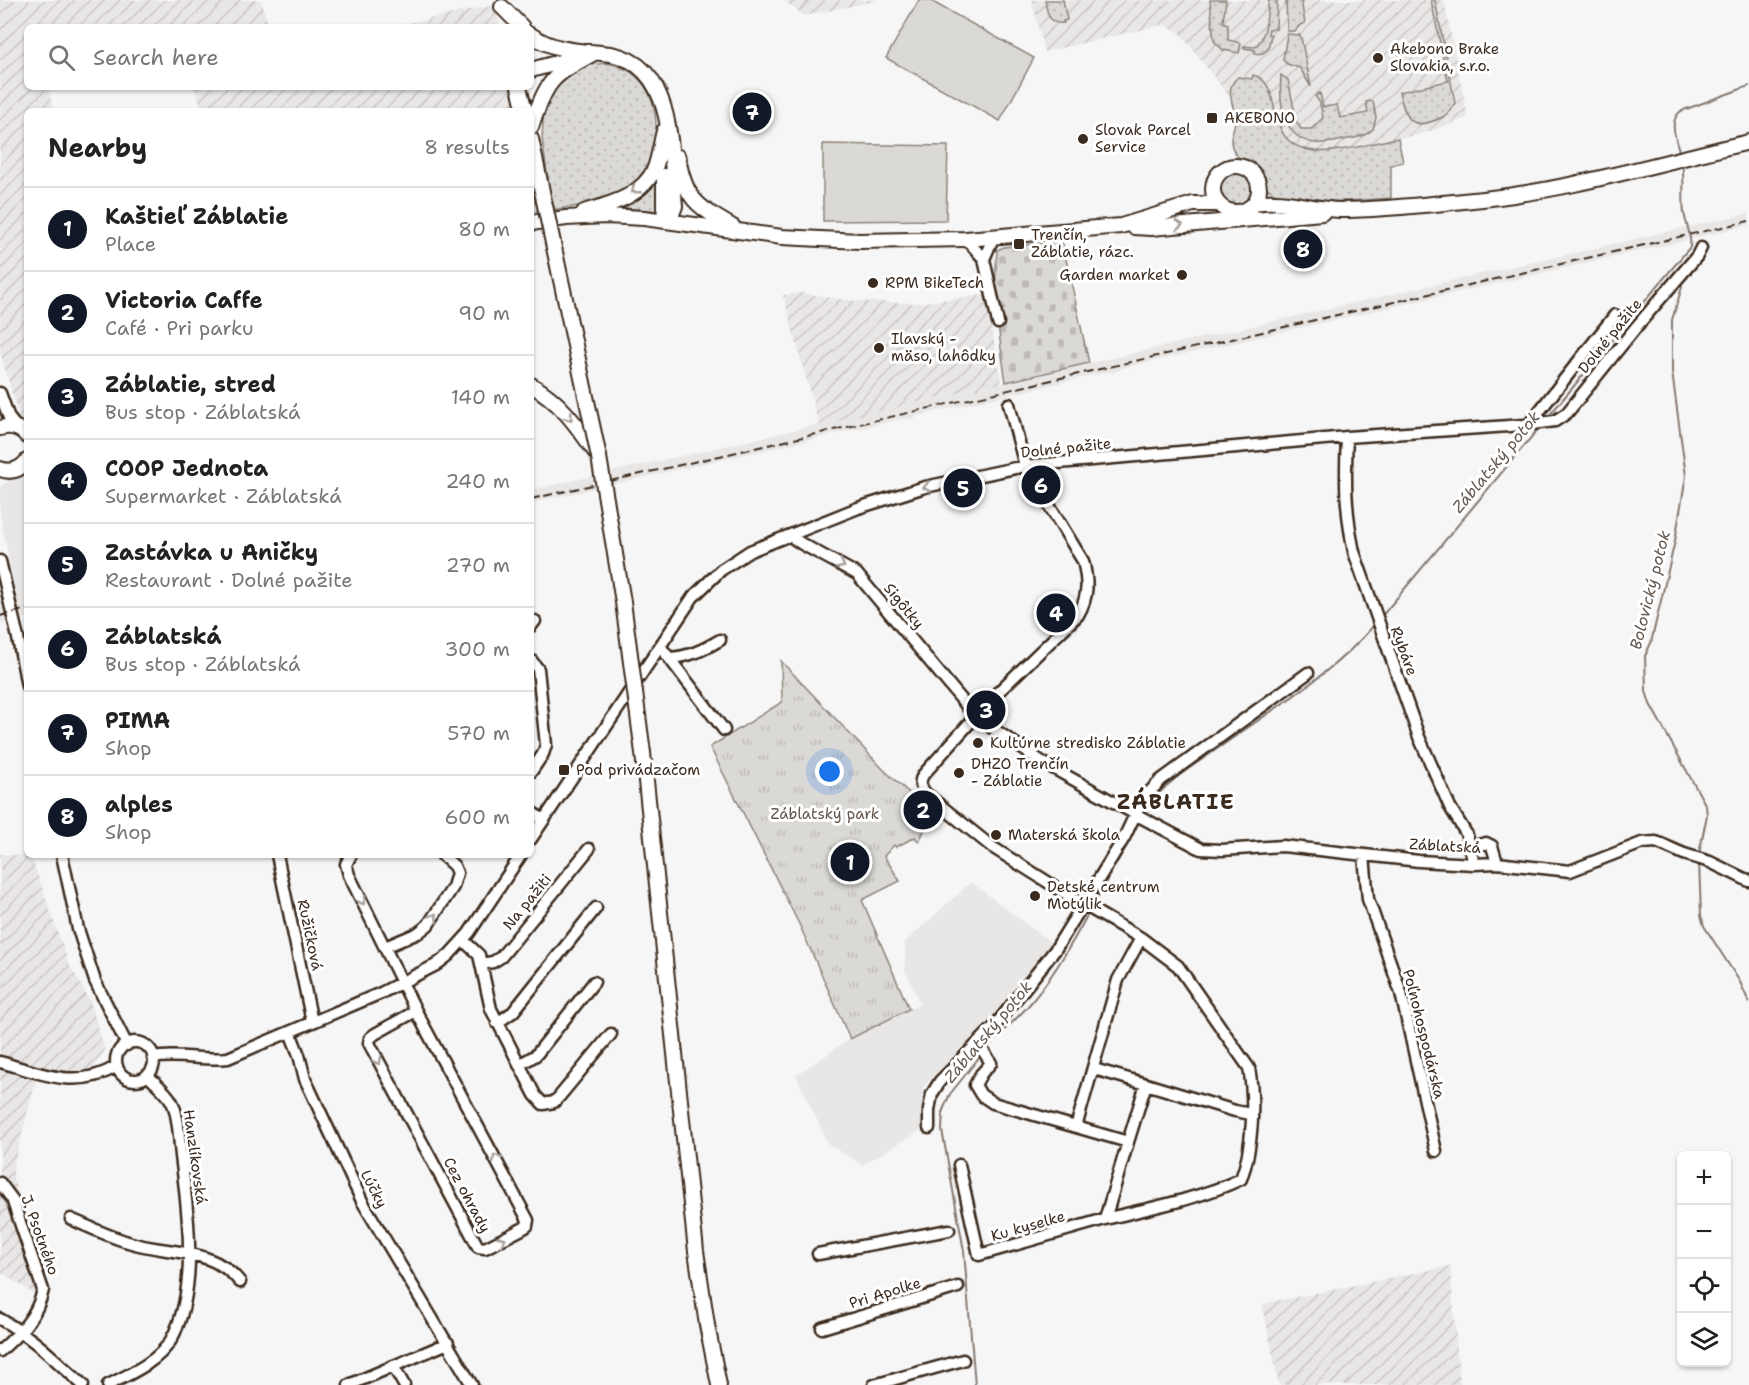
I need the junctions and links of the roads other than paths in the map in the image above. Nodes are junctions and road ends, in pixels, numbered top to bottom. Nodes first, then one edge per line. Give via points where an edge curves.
1 (502, 4) edge
2 (506, 24) edge
3 (519, 24) edge
4 (534, 37) edge
5 (594, 53) junction
6 (534, 62) edge
7 (534, 69) edge
8 (520, 90) edge
9 (524, 108) edge
10 (534, 118) edge
11 (667, 120) junction
12 (1749, 142) edge
13 (534, 154) edge
14 (1214, 185) junction
15 (1259, 185) junction
16 (1278, 201) junction
17 (1254, 203) junction
18 (1193, 204) junction
19 (1219, 204) junction
20 (1341, 210) junction
21 (566, 218) junction
22 (666, 221) junction
23 (534, 223) edge
24 (1121, 226) junction
25 (739, 231) junction
26 (993, 238) junction
27 (966, 239) junction
28 (1701, 248) dead end
29 (984, 259) junction
30 (1615, 315) dead end
31 (998, 323) dead end
32 (534, 387) edge
33 (0, 393) edge
34 (4, 404) junction
35 (1009, 404) dead end
36 (0, 421) edge
37 (1533, 423) junction
38 (0, 428) edge
39 (23, 431) edge
40 (1347, 437) junction
41 (599, 457) junction
42 (24, 464) edge
43 (1025, 466) junction
44 (1, 472) edge
45 (790, 536) junction
46 (0, 561) edge
47 (720, 640) dead end
48 (660, 646) junction
49 (669, 658) junction
50 (534, 664) edge
51 (24, 670) edge
52 (1308, 673) dead end
53 (976, 717) junction
54 (724, 730) dead end
55 (534, 767) edge
56 (534, 814) edge
57 (1135, 814) junction
58 (544, 820) junction
59 (534, 835) edge
60 (589, 849) dead end
61 (1470, 851) junction
62 (1364, 856) junction
63 (63, 858) edge
64 (279, 858) edge
65 (349, 858) edge
66 (445, 858) edge
67 (519, 858) edge
68 (1497, 863) junction
69 (1474, 864) junction
70 (1749, 881) edge
71 (1084, 905) junction
72 (596, 908) dead end
73 (1141, 938) junction
74 (463, 940) junction
75 (385, 947) junction
76 (481, 964) junction
77 (402, 982) junction
78 (594, 982) dead end
79 (417, 1011) junction
80 (312, 1022) junction
81 (497, 1023) junction
82 (290, 1032) junction
83 (611, 1034) dead end
84 (127, 1044) junction
85 (982, 1048) junction
86 (153, 1058) junction
87 (0, 1062) edge
88 (519, 1065) junction
89 (117, 1066) junction
90 (1094, 1069) junction
91 (147, 1076) junction
92 (1146, 1084) junction
93 (1251, 1114) junction
94 (1076, 1127) junction
95 (929, 1128) dead end
96 (1128, 1142) junction
97 (1436, 1151) dead end
98 (959, 1165) dead end
99 (0, 1183) edge
100 (1105, 1219) junction
101 (70, 1220) dead end
102 (949, 1230) dead end
103 (189, 1252) junction
104 (818, 1254) dead end
105 (240, 1282) dead end
106 (958, 1287) dead end
107 (0, 1320) edge
108 (822, 1328) dead end
109 (22, 1331) junction
110 (450, 1346) junction
111 (0, 1351) edge
112 (963, 1360) dead end
113 (393, 1366) junction
114 (111, 1384) edge
115 (83, 1385) edge
116 (349, 1385) edge
117 (404, 1385) edge
118 (472, 1385) edge
119 (719, 1385) edge
120 (874, 1385) edge

1 - 2 main road
1 - 3 main road
4 - 5 main road via 552,46
5 - 6 main road
5 - 7 main road
5 - 10 main road via 548,84
5 - 11 main road via 618,56 645,73 659,92
8 - 9 main road
11 -> 21 main road via 655,168 638,189 617,202
11 - 22 main road via 675,206
11 - 25 main road via 683,180 694,202
12 - 20 main road via 1568,185 1496,197
13 - 41 main road, bridge
14 - 15 main road via 1221,172 1237,166 1251,172
14 - 18 main road
14 - 19 main road
15 - 16 main road
15 - 17 main road
16 - 17 main road
16 - 20 main road
17 - 19 main road via 1237,212
18 - 19 main road
18 - 24 main road
24 -> 20 main road via 1151,228
21 - 22 main road
21 - 23 main road
22 - 25 main road
24 - 26 main road
25 - 27 main road via 860,241
26 - 27 main road
26 - 29 street
27 - 29 street
28 - 37 street, Dolné pažite via 1567,412 1549,423
29 - 31 street
30 - 37 street, Dolné pažite
32 -> 41 main road via 570,416
33 - 34 street
34 - 36 street
34 - 39 street via 9,418
35 - 43 street
37 - 40 street, Dolné pažite
38 - 39 main road
40 - 43 street, Dolné pažite
40 - 61 street, Rybáre via 1345,496 1354,552 1419,737 1467,835
41 - 119 main road, bridge via 643,753 691,1207
42 - 44 main road
43 -> 45 street, Dolné pažite via 925,487 858,508
43 - 53 street via 1083,561 1088,592 1078,615
45 - 48 street, Dolné pažite via 741,556 711,578
45 -> 53 street, Sigôtky via 857,574
46 - 51 street
47 - 49 street via 700,651
48 - 49 street
48 - 58 street, Dolné pažite
49 - 54 street
50 - 55 street via 538,669 546,741
52 - 57 street via 1161,780
53 - 57 street, Záblatská via 1042,762
53 - 71 street, Ku kyselke via 923,775 921,787 992,847
56 - 58 street
57 - 62 street, Záblatská via 1201,849 1283,846
57 - 71 street
58 - 59 street, Dolné pažite
60 - 76 street, Na pažiti via 501,957
61 - 68 street via 1486,843 1492,846
61 - 69 street, Rybáre
62 - 69 street, Záblatská
62 - 97 street, Poľnohospodárska via 1368,900 1401,993
63 - 84 street via 78,929 95,981
64 - 80 street, Ružičková
65 -> 75 street, Cez ohrady via 347,869
75 -> 66 street via 425,928 453,887 457,873
67 - 74 street
68 - 69 street, Záblatská
68 - 70 street, Záblatská via 1569,870 1642,843 1656,842
71 - 73 street, Ku kyselke
71 - 85 street
72 - 81 street via 513,1013
73 - 90 street via 1118,980
73 - 93 street, Ku kyselke via 1178,966 1249,1068
74 - 76 street via 477,952
74 - 77 street via 436,965
75 - 77 street, Cez ohrady
76 - 81 street
77 - 79 street, Cez ohrady
77 - 80 street
78 - 88 street via 536,1055
79 -> 79 street, Cez ohrady via 375,1034 369,1043 478,1247 485,1248 527,1226 528,1220
80 - 82 street
81 - 88 street
82 - 86 street via 228,1058
82 - 110 street, Lúčky via 305,1079 362,1201
83 - 88 street via 560,1097 548,1104 539,1101
84 - 86 street via 143,1045
84 - 89 street via 119,1051
85 - 94 street via 991,1063 975,1085 981,1095 993,1103
85 - 95 street via 940,1081 932,1094
86 - 91 street
87 - 89 street via 59,1078 84,1080
89 - 91 street via 127,1078
90 - 92 street
90 - 94 street
91 - 103 street, Hanzlíkovská via 172,1102 178,1127
92 - 93 street
92 - 96 street
93 - 100 street, Ku kyselke via 1248,1160 1241,1179 1181,1200
94 - 96 street
96 - 100 street
98 - 100 street, Ku kyselke via 980,1256
99 - 109 street, J. Psotného via 12,1199 43,1290 30,1322
101 - 103 street via 128,1242
102 - 104 street
103 - 105 street via 210,1258
103 - 114 street, Hanzlíkovská via 184,1309 170,1342 154,1358
106 - 108 street, Pri Apolke
107 - 109 street
109 - 111 street, J. Psotného
109 - 115 street
110 - 113 street
110 - 118 street, Lúčky
112 - 120 street
113 - 116 street
113 - 117 street

